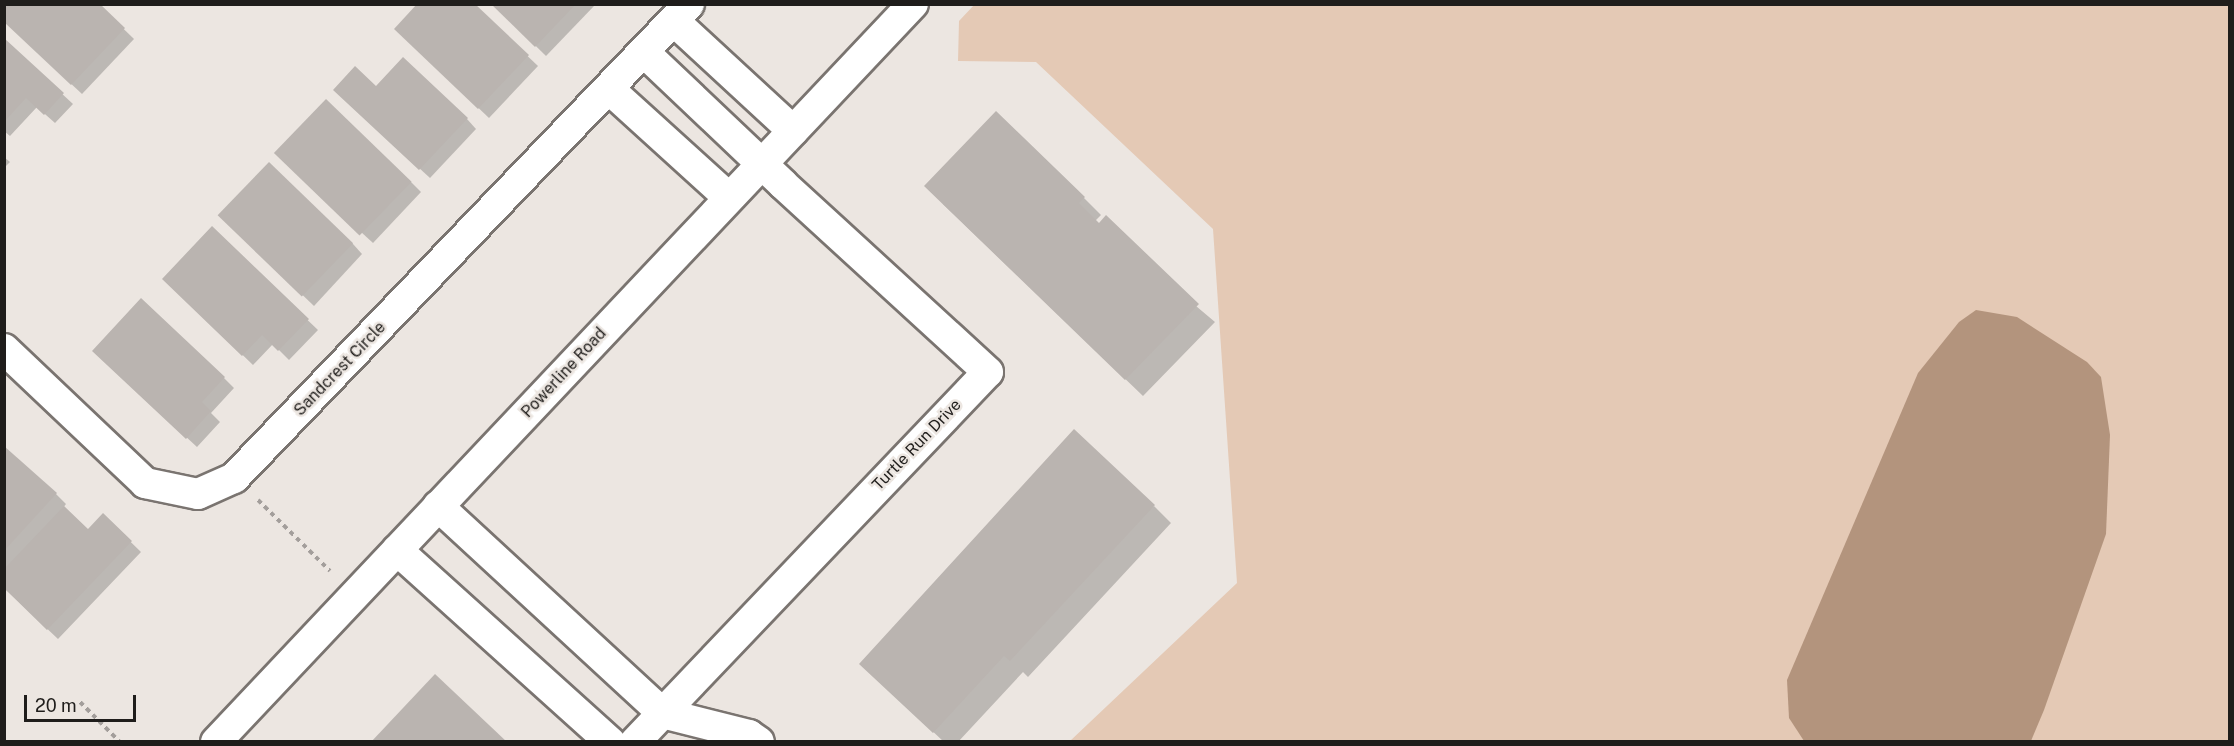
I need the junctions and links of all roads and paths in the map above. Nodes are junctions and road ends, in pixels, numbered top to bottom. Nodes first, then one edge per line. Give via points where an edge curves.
1 (913, 4) edge
2 (681, 13) edge
3 (644, 52) junction
4 (609, 89) junction
5 (793, 131) junction
6 (762, 164) junction
7 (729, 198) junction
8 (4, 349) edge
9 (251, 494) dead end
10 (438, 506) junction
11 (397, 550) junction
12 (354, 595) junction
13 (80, 702) dead end
14 (662, 713) junction
15 (120, 741) edge
16 (216, 741) edge
17 (610, 741) edge
18 (635, 741) edge
19 (759, 741) edge

1 - 5 street, Powerline Road
2 - 3 street, Sandcrest Circle
2 - 5 street
3 - 4 street, Sandcrest Circle
3 - 6 street
4 - 7 street
4 - 8 street, Sandcrest Circle via 234,478 198,494 145,483
5 - 6 street, Powerline Road
6 - 7 street, Powerline Road
6 - 14 street, Turtle Run Drive via 987,372
7 - 10 street, Powerline Road
9 - 12 path
10 - 11 street, Powerline Road
10 - 14 street
11 - 12 street, Powerline Road
11 - 17 street
12 - 16 street, Powerline Road
13 - 15 path
14 - 18 street, Turtle Run Drive
14 - 19 street

